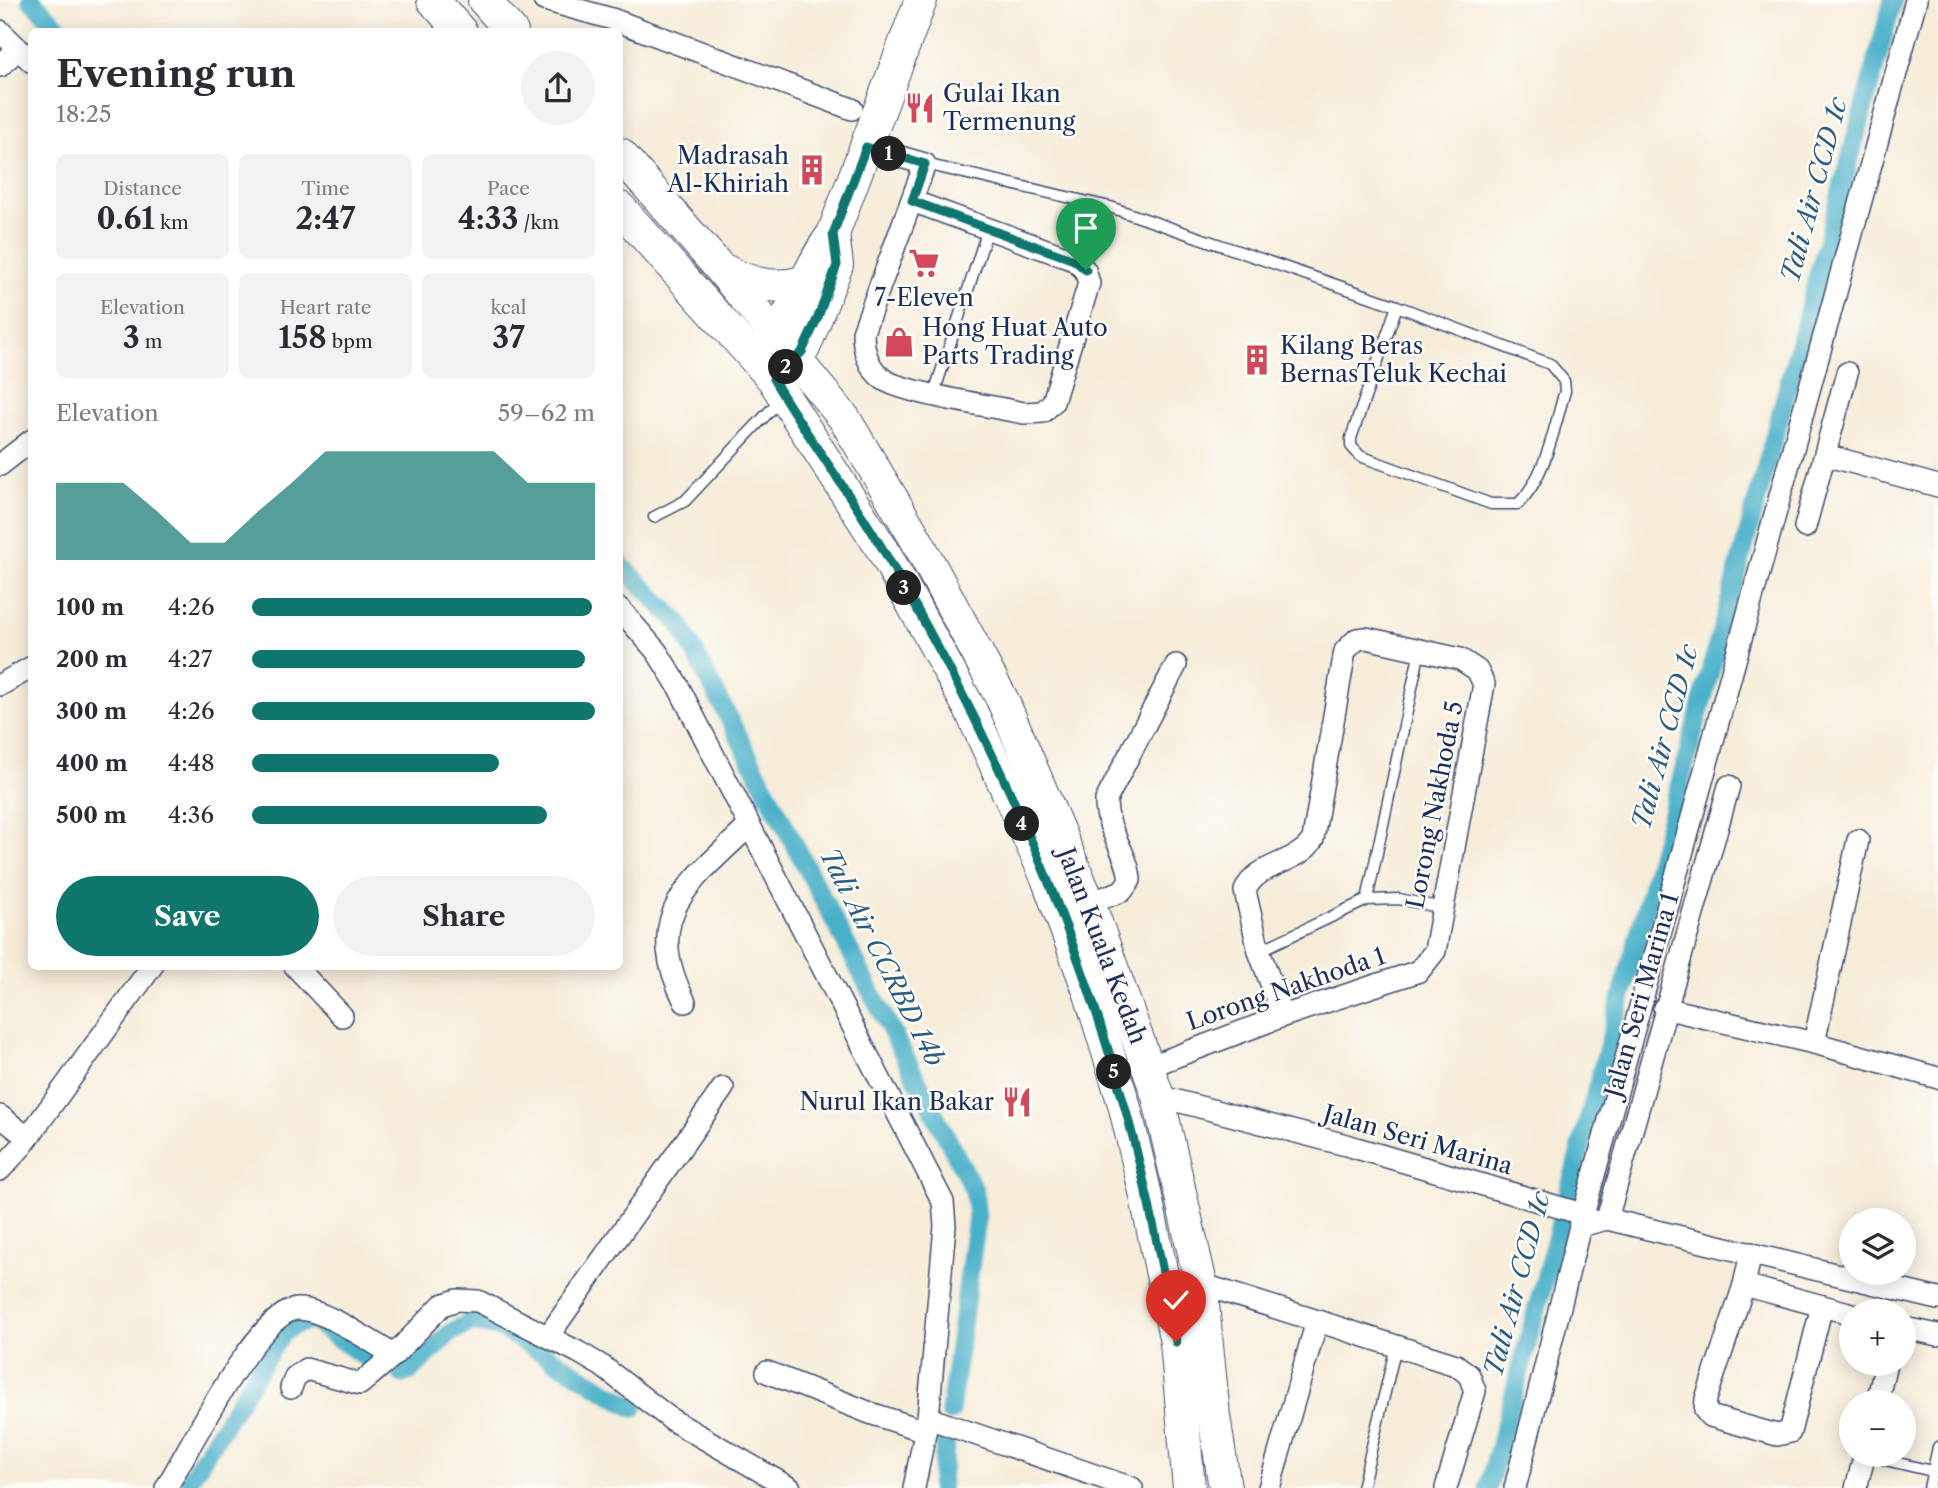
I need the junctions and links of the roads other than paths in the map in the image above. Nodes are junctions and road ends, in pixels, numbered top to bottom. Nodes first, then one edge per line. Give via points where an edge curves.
1 (433, 0) edge
2 (484, 0) edge
3 (544, 0) edge
4 (921, 0) edge
5 (1916, 0) edge
6 (458, 28) edge
7 (508, 28) edge
8 (0, 31) edge
9 (24, 55) edge
10 (0, 66) edge
11 (852, 109) dead end
12 (866, 147) junction
13 (623, 157) edge
14 (925, 164) junction
15 (912, 201) junction
16 (623, 211) edge
17 (988, 229) junction
18 (833, 234) junction
19 (719, 267) junction
20 (804, 282) junction
21 (1397, 306) junction
22 (818, 317) junction
23 (776, 366) junction
24 (1847, 373) dead end
25 (934, 393) junction
26 (844, 418) junction
27 (28, 443) edge
28 (1825, 455) junction
29 (0, 465) edge
30 (1938, 486) edge
31 (654, 517) dead end
32 (1805, 527) dead end
33 (623, 612) edge
34 (1420, 650) junction
35 (1176, 665) dead end
36 (28, 669) edge
37 (0, 685) edge
38 (1729, 786) dead end
39 (749, 826) junction
40 (1858, 841) dead end
41 (1367, 900) junction
42 (1089, 903) junction
43 (1443, 908) junction
44 (1688, 924) junction
45 (1662, 931) junction
46 (1259, 951) junction
47 (1435, 951) joint
48 (149, 970) edge
49 (299, 970) edge
50 (685, 1002) dead end
51 (1664, 1009) junction
52 (342, 1016) dead end
53 (1283, 1016) junction
54 (1814, 1043) junction
55 (1938, 1078) edge
56 (1153, 1082) junction
57 (723, 1088) dead end
58 (0, 1116) edge
59 (28, 1138) junction
60 (0, 1170) edge
61 (1607, 1219) junction
62 (1580, 1220) junction
63 (1751, 1253) junction
64 (1201, 1284) junction
65 (1744, 1285) junction
66 (1938, 1298) edge
67 (1897, 1299) edge
68 (1916, 1299) edge
69 (1822, 1306) junction
70 (1839, 1311) edge
71 (1317, 1321) junction
72 (1916, 1330) edge
73 (549, 1335) junction
74 (1938, 1335) edge
75 (1396, 1346) junction
76 (394, 1355) junction
77 (767, 1372) dead end
78 (290, 1388) dead end
79 (927, 1424) junction
80 (1938, 1447) edge
81 (1862, 1467) edge
82 (1916, 1467) edge
83 (1933, 1471) junction
84 (171, 1486) edge
85 (790, 1488) edge
86 (914, 1488) edge
87 (1132, 1488) edge
88 (1189, 1488) edge
89 (1225, 1488) edge
90 (1269, 1488) edge
91 (1362, 1488) edge
92 (1446, 1488) edge
93 (1515, 1488) edge
94 (1856, 1488) edge
95 (1929, 1488) edge

1 - 6 main road
2 - 7 main road
3 - 11 street via 612,19
4 - 12 main road
5 - 45 street
8 - 9 street
9 - 10 street
12 - 14 street
12 - 18 main road
13 - 19 main road, Jalan Kuala Kedah
14 - 15 street
14 - 21 lane via 1110,207
15 - 17 street
15 - 25 street via 863,332 863,343 868,361 882,379
16 - 23 main road, Jalan Kuala Kedah
17 - 25 lane
17 - 25 street via 1074,260 1086,270 1089,283 1054,402 1043,412 1024,413
18 - 20 main road via 815,257
18 - 22 main road via 837,265
19 - 20 main road via 760,286
19 - 23 main road, Jalan Kuala Kedah
20 - 23 main road
21 - 21 lane via 1352,446 1360,456 1491,504 1518,504 1540,469 1565,391 1564,381 1550,364 1529,354
22 - 23 main road
22 - 26 main road via 819,371 828,396
23 - 26 main road, Jalan Kuala Kedah
23 - 31 lane via 685,501
23 - 88 main road, Jalan Kuala Kedah via 971,711 1046,878 1085,981 1124,1104 1163,1268 1176,1342
24 - 28 street
26 - 42 main road, Jalan Kuala Kedah via 916,539 1003,701
27 - 29 street
28 - 30 street
28 - 32 street
33 - 39 street via 677,684
34 - 41 lane
34 - 43 street, Lorong Nakhoda 5 via 1460,659 1477,670 1485,684
34 - 46 street via 1362,638 1345,651 1312,839 1303,851 1253,879 1245,891
35 - 42 street via 1106,800 1107,820 1129,880 1122,891
36 - 37 street
38 - 44 street, Jalan Seri Marina 1
39 - 50 street via 682,895 671,920 666,937 670,973
39 - 79 street via 943,1202 945,1226
40 - 54 street
41 - 43 lane via 1399,899
41 - 46 lane
42 - 56 main road, Jalan Kuala Kedah
43 - 47 street, Lorong Nakhoda 5
44 - 45 street
44 - 51 street, Jalan Seri Marina 1
45 - 62 street
46 - 53 street
47 - 53 street, Lorong Nakhoda 1 via 1419,971
48 - 59 street
49 - 52 street
51 - 54 street
51 - 61 street, Jalan Seri Marina 1
53 - 56 street, Lorong Nakhoda 1
54 - 55 street
56 - 62 street, Jalan Seri Marina via 1550,1206
56 - 64 main road, Jalan Kuala Kedah
57 - 73 street
58 - 59 street
59 - 60 street
61 - 62 street, Jalan Seri Marina
61 - 63 street, Jalan Seri Marina
62 - 93 street
63 - 65 street
63 - 67 street, Jalan Seri Marina
64 - 71 street
64 - 89 main road, Jalan Kuala Kedah
65 - 69 street
65 - 69 street via 1705,1409 1726,1422 1777,1435 1790,1432
66 - 68 street, Jalan Seri Marina
69 - 70 street
71 - 75 street
71 - 90 street
72 - 74 street
73 - 76 street via 478,1301 457,1300 433,1313
73 - 85 street via 602,1366 672,1420
75 - 91 lane
75 - 92 street via 1456,1365 1469,1375 1475,1391
76 - 78 street via 360,1384 306,1369
76 - 84 street via 315,1312 298,1309 284,1313 254,1343
77 - 79 street via 870,1413
79 - 86 street
79 - 87 street
80 - 83 lane
81 - 94 street
82 - 83 lane
83 - 95 lane

